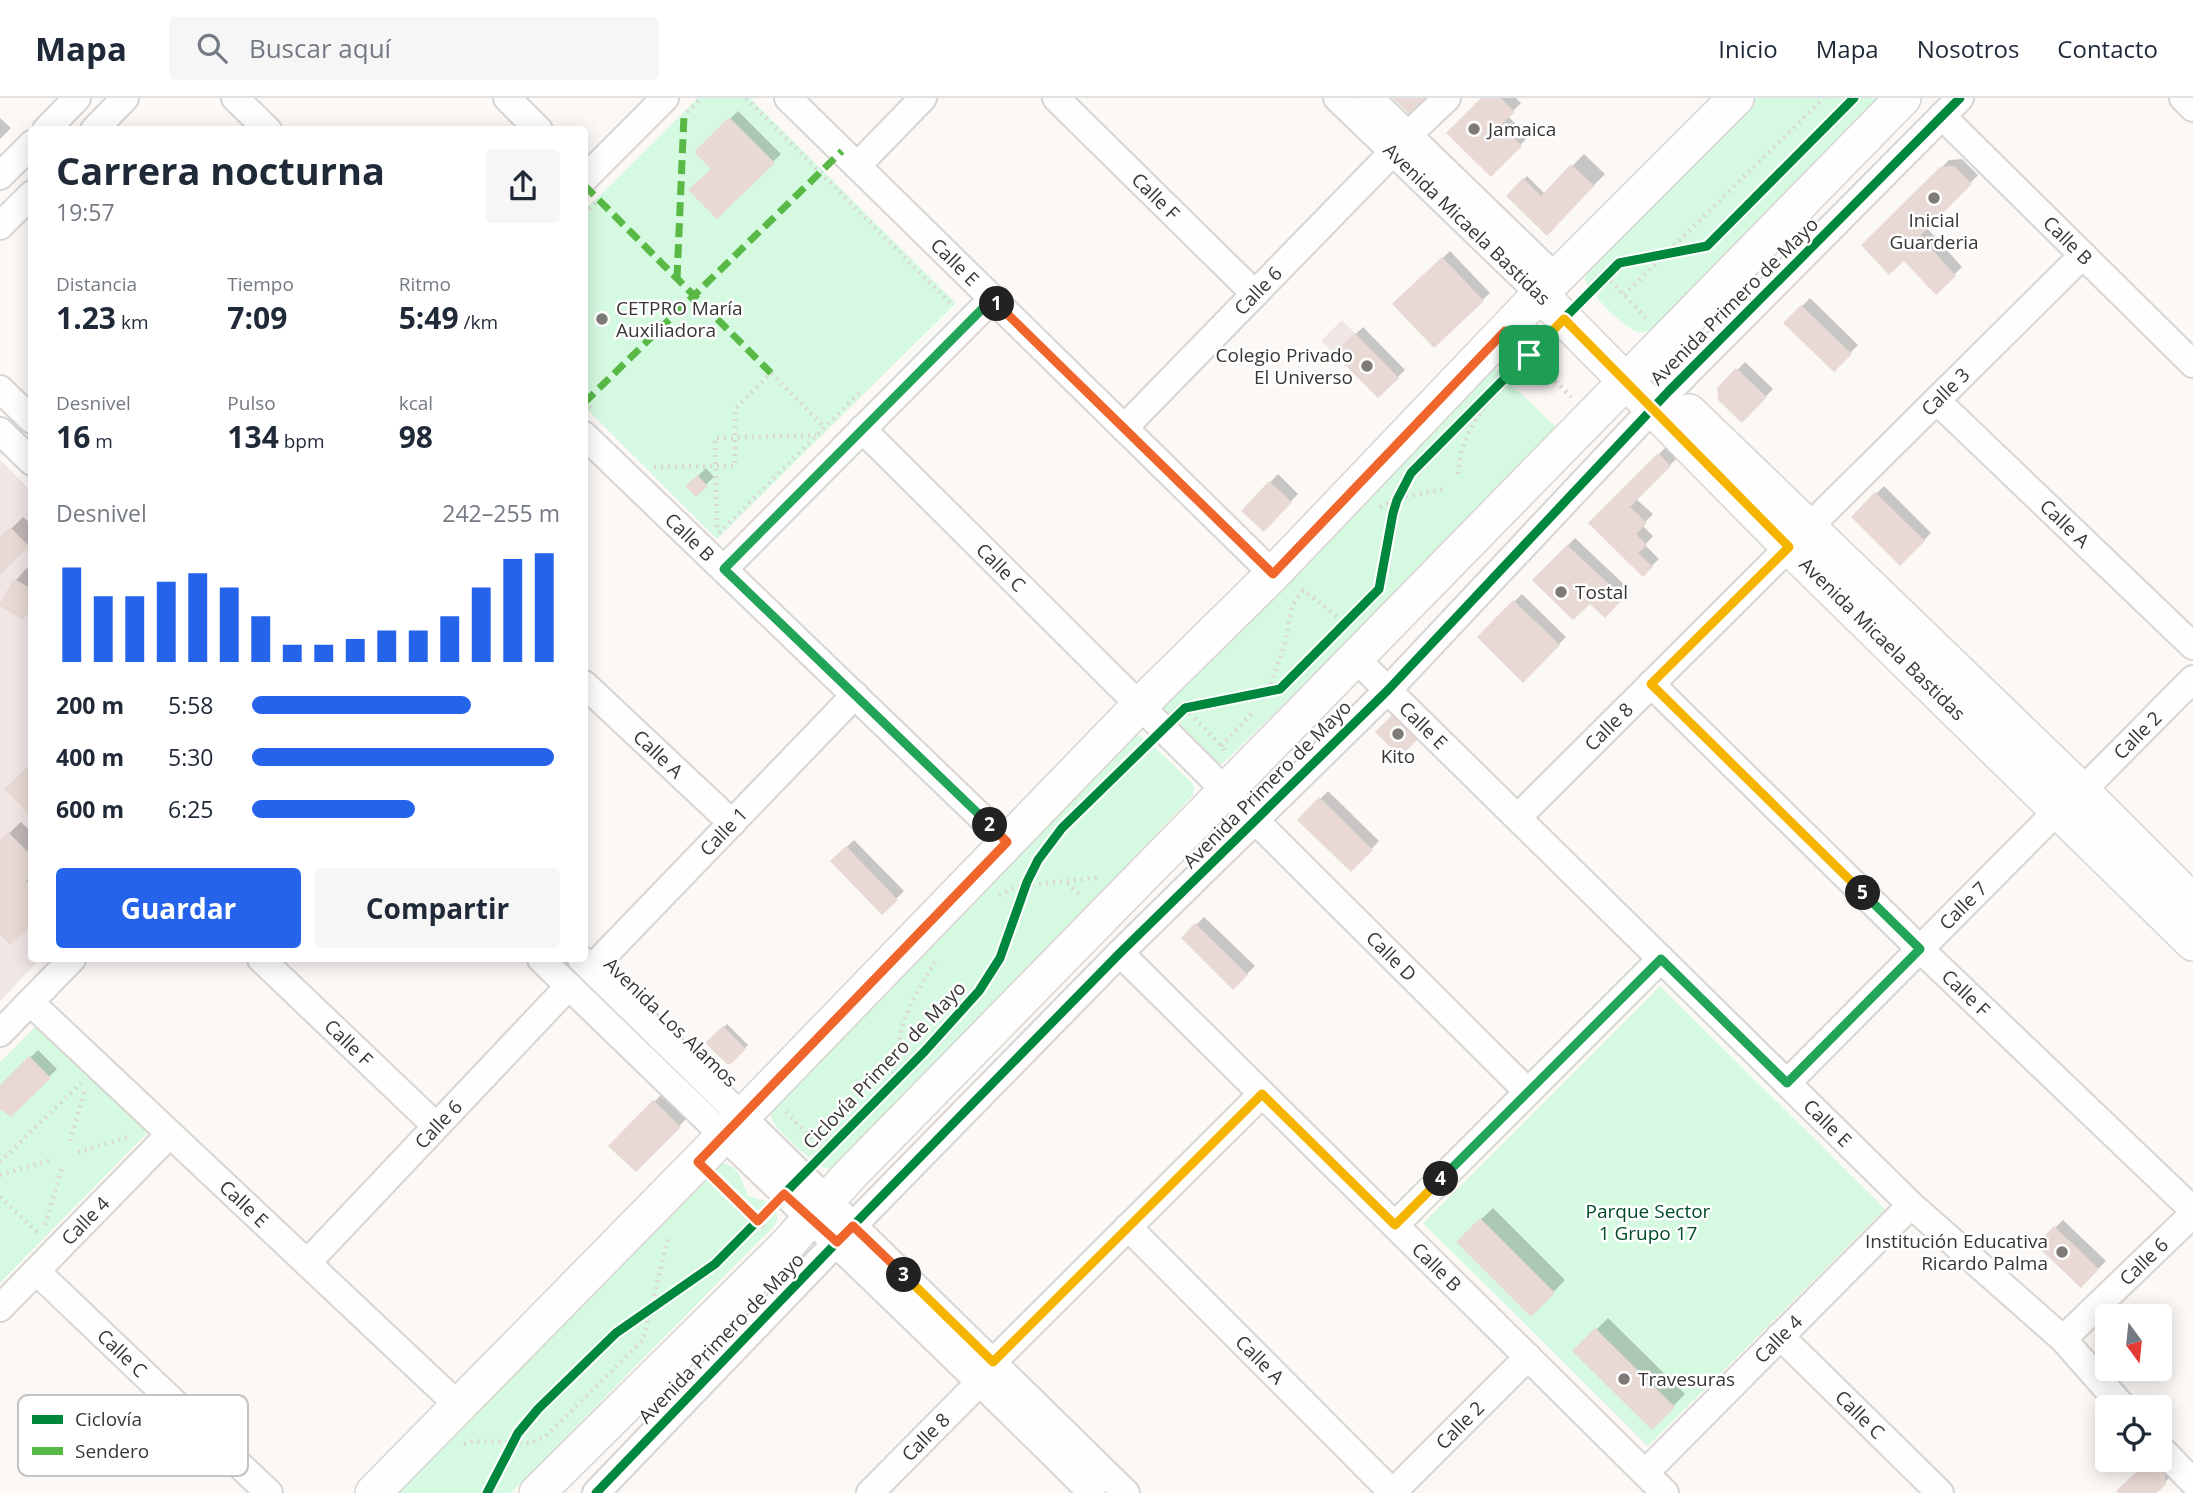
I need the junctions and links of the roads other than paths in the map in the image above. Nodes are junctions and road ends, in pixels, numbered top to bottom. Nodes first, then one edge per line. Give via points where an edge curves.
1 (77, 98) edge
2 (125, 98) edge
3 (235, 98) edge
4 (507, 98) edge
5 (665, 98) edge
6 (788, 98) edge
7 (923, 98) edge
8 (1056, 98) edge
9 (1337, 98) edge
10 (1370, 98) edge
11 (1447, 98) edge
12 (1736, 98) edge
13 (1903, 98) edge
14 (2183, 98) edge
15 (1951, 107) edge
16 (2193, 108) edge
17 (50, 126) edge
18 (98, 126) edge
19 (264, 126) edge
20 (535, 126) edge
21 (1401, 144) junction
22 (28, 148) edge
23 (857, 166) junction
24 (588, 173) edge
25 (0, 176) edge
26 (28, 198) edge
27 (0, 226) edge
28 (2083, 256) junction
29 (1548, 286) junction
30 (1255, 294) junction
31 (992, 299) junction
32 (2193, 364) edge
33 (1633, 373) junction
34 (0, 389) edge
35 (1661, 400) junction
36 (1937, 401) junction
37 (28, 415) edge
38 (589, 423) edge
39 (1124, 428) junction
40 (0, 431) edge
41 (853, 438) junction
42 (28, 458) edge
43 (1799, 537) junction
44 (724, 569) junction
45 (1288, 582) junction
46 (1352, 634) junction
47 (2193, 646) edge
48 (2193, 679) edge
49 (1651, 684) junction
50 (588, 688) edge
51 (1388, 690) junction
52 (855, 695) junction
53 (1162, 707) junction
54 (1235, 781) junction
55 (2070, 800) junction
56 (1518, 817) junction
57 (1254, 821) junction
58 (732, 823) junction
59 (1007, 842) junction
60 (2193, 902) edge
61 (2193, 943) edge
62 (1920, 949) junction
63 (1120, 953) junction
64 (1661, 959) junction
65 (69, 962) edge
66 (264, 962) edge
67 (544, 962) edge
68 (586, 964) edge
69 (569, 986) junction
70 (30, 1002) junction
71 (0, 1033) edge
72 (1787, 1083) junction
73 (1528, 1092) junction
74 (1262, 1094) junction
75 (744, 1115) junction
76 (436, 1126) junction
77 (166, 1130) junction
78 (827, 1179) junction
79 (1912, 1205) junction
80 (2193, 1212) edge
81 (1395, 1225) junction
82 (1128, 1227) junction
83 (845, 1234) junction
84 (307, 1263) junction
85 (36, 1271) junction
86 (0, 1308) edge
87 (1780, 1336) junction
88 (2063, 1339) junction
89 (1528, 1357) junction
90 (987, 1372) junction
91 (166, 1395) edge
92 (2112, 1395) edge
93 (459, 1406) junction
94 (2172, 1460) edge
95 (248, 1473) edge
96 (1645, 1473) junction
97 (2193, 1482) edge
98 (269, 1493) edge
99 (373, 1493) edge
100 (537, 1493) edge
101 (596, 1493) edge
102 (870, 1493) edge
103 (1092, 1493) edge
104 (1126, 1493) edge
105 (1393, 1493) edge
106 (1665, 1493) edge
107 (1940, 1493) edge

1 - 17 street
2 - 18 street
3 - 19 street
4 - 20 street
5 - 24 street
6 - 23 street, Calle E
7 - 23 street
8 - 30 street, Calle F
9 - 21 street, Avenida Micaela Bastidas
10 - 21 street, Avenida Micaela Bastidas
11 - 21 street
12 - 29 main road
13 - 33 main road, Avenida Primero de Mayo
14 - 16 street
15 - 28 street, Calle B
15 - 35 street, Avenida Primero de Mayo
21 - 29 street, Avenida Micaela Bastidas
21 - 30 street, Calle 6
22 - 25 street
23 - 31 street, Calle E
26 - 27 street
28 - 32 street, Calle B
28 - 36 street, Calle 3
29 - 33 main road, Avenida Micaela Bastidas
29 - 45 main road via 1522,348
30 - 39 street, Calle 6
31 - 39 street, Calle E
31 - 41 street
33 - 35 main road, Avenida Micaela Bastidas
33 - 46 main road, Avenida Primero de Mayo
34 - 37 street
35 - 43 main road, Avenida Micaela Bastidas
35 - 51 street, Avenida Primero de Mayo
36 - 43 street, Calle 3
36 - 47 street, Calle A
38 - 44 street, Calle B
39 - 45 street, Calle E
40 - 42 street
41 - 44 street
41 - 53 street, Calle C
43 - 49 street, Calle 8
43 - 55 main road, Avenida Micaela Bastidas
44 - 52 street, Calle B
45 - 53 main road
46 - 51 street, Calle E
46 - 54 main road, Avenida Primero de Mayo
48 - 55 street, Calle 2
49 - 56 street, Calle 8
49 - 62 street, Calle F
50 - 58 street, Calle A
51 - 56 street, Calle E
51 - 57 street, Avenida Primero de Mayo
52 - 58 street, Calle 1
52 - 59 street, Calle B
53 - 54 street, Calle C
53 - 59 main road
54 - 57 street, Calle D
54 - 78 main road, Avenida Primero de Mayo
55 - 60 main road, Avenida Micaela Bastidas
55 - 61 main road, Avenida Micaela Bastidas
55 - 62 street, Calle 7
56 - 64 street, Calle E
57 - 63 street, Avenida Primero de Mayo
57 - 73 street, Calle D
58 - 68 street, Calle 1
59 - 75 main road
62 - 72 street, Calle 7
62 - 80 street, Calle F
63 - 74 street, Calle B
63 - 83 street, Avenida Primero de Mayo
64 - 72 street, Calle E
64 - 73 street
65 - 70 street
66 - 76 street, Calle F
67 - 69 street, Avenida Los Alamos
68 - 75 street, Avenida Los Alamos
69 - 75 street, Avenida Los Alamos
69 - 76 street, Calle 6
70 - 71 street
70 - 77 street, Calle E
72 - 79 street, Calle E
73 - 81 street
74 - 81 street, Calle B
74 - 82 street
75 - 78 street, Avenida Los Alamos via 803,1175
75 - 78 street, Avenida Los Alamos via 784,1194
75 - 93 main road
76 - 84 street, Calle 6
77 - 84 street, Calle E
77 - 85 street, Calle 4
78 - 83 street, Avenida Los Alamos
78 - 100 main road, Avenida Primero de Mayo via 785,1247
79 - 87 street, Calle 4
79 - 88 street, Calle E
80 - 88 street, Calle 6
81 - 89 street, Calle B
82 - 90 street
82 - 105 street, Calle A
83 - 90 street, Avenida Los Alamos
83 - 101 street, Avenida Primero de Mayo
84 - 93 street, Calle E
85 - 86 street, Calle 4
85 - 91 street, Calle C
87 - 96 street, Calle 4
87 - 107 street, Calle C
88 - 92 street, Calle E
89 - 96 street, Calle B
89 - 105 street, Calle 2
90 - 102 street, Calle 8
90 - 103 street, Avenida Los Alamos
90 - 104 street, Avenida Los Alamos
93 - 99 main road
94 - 97 street
95 - 98 street, Calle C
96 - 106 street, Calle B

